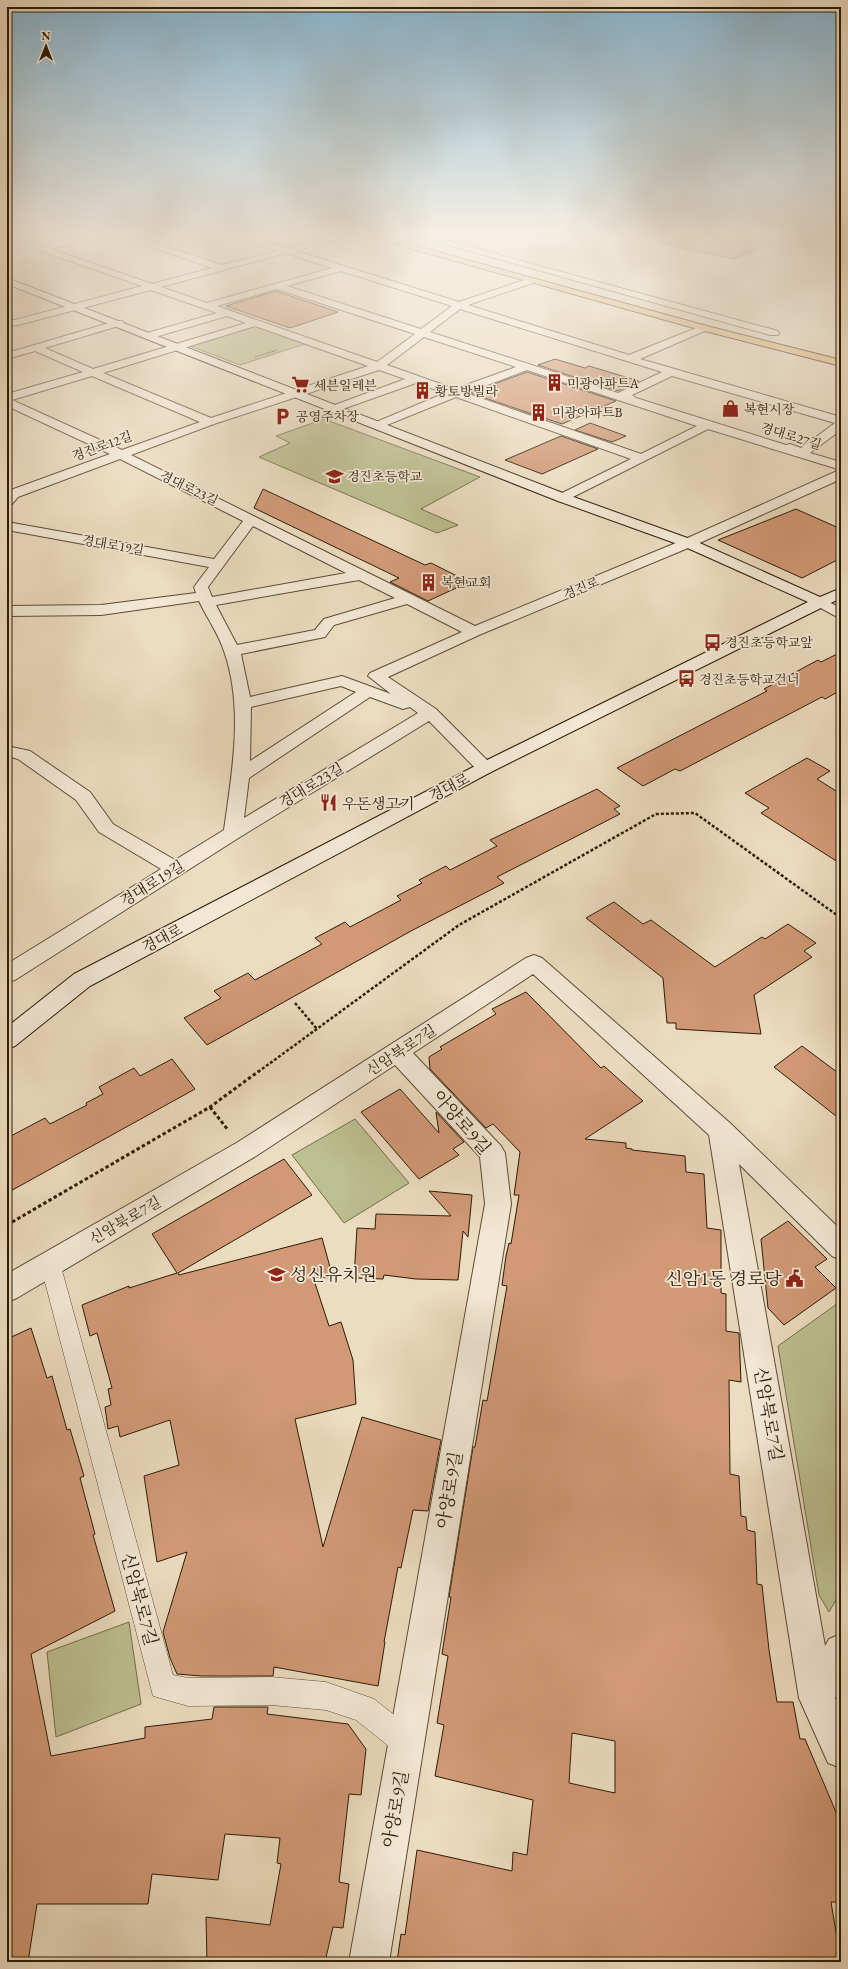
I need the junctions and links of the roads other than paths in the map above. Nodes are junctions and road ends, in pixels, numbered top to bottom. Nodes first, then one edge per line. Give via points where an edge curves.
1 (110, 326) edge
2 (127, 326) edge
3 (182, 326) edge
4 (246, 326) edge
5 (264, 326) edge
6 (405, 326) edge
7 (432, 326) edge
8 (523, 326) edge
9 (696, 326) edge
10 (730, 326) edge
11 (747, 326) edge
12 (704, 328) junction
13 (424, 332) junction
14 (774, 333) dead end
15 (151, 335) junction
16 (179, 346) junction
17 (36, 348) junction
18 (7, 356) edge
19 (841, 356) edge
20 (630, 359) junction
21 (841, 363) edge
22 (378, 366) junction
23 (528, 366) junction
24 (93, 372) junction
25 (670, 372) junction
26 (416, 379) junction
27 (388, 389) junction
28 (299, 393) junction
29 (455, 393) junction
30 (402, 394) dead end
31 (617, 395) junction
32 (415, 399) dead end
33 (429, 404) junction
34 (8, 406) edge
35 (336, 408) junction
36 (210, 422) junction
37 (841, 422) edge
38 (378, 425) junction
39 (707, 425) junction
40 (838, 434) edge
41 (120, 454) junction
42 (807, 455) junction
43 (641, 458) junction
44 (841, 466) edge
45 (841, 474) edge
46 (563, 498) junction
47 (7, 501) edge
48 (250, 519) junction
49 (7, 526) edge
50 (688, 543) junction
51 (218, 564) junction
52 (362, 575) junction
53 (841, 592) edge
54 (206, 599) junction
55 (409, 599) junction
56 (820, 602) junction
57 (7, 611) edge
58 (841, 614) edge
59 (474, 632) junction
60 (232, 651) junction
61 (368, 691) junction
62 (243, 704) junction
63 (430, 713) junction
64 (7, 751) edge
65 (485, 768) junction
66 (240, 776) junction
67 (233, 833) junction
68 (176, 869) junction
69 (12, 965) edge
70 (7, 1040) edge
71 (398, 1052) junction
72 (722, 1130) junction
73 (841, 1248) edge
74 (50, 1263) junction
75 (7, 1288) edge
76 (841, 1651) edge
77 (817, 1698) junction
78 (406, 1742) junction
79 (841, 1750) edge
80 (369, 1962) edge

1 - 17 street
2 - 15 street
3 - 15 street
4 - 16 street
5 - 22 street
6 - 13 street, 경대로27길
7 - 13 street, 경진로12길
8 - 20 street
9 - 12 main road
10 - 19 main road
11 - 14 street
12 - 20 street
12 - 21 main road
13 - 22 street, 경진로12길
13 - 23 street, 경대로27길
15 - 16 street
16 - 24 street
16 - 28 street
17 - 18 street
17 - 24 street
20 - 25 street
22 - 26 street
22 - 28 street, 경진로12길
23 - 29 street
23 - 31 street, 경대로27길
24 - 34 street, 경대로23길
24 - 36 street
25 - 31 street
25 - 37 street
25 - 37 street via 622,395 803,452
26 - 27 street
26 - 29 street
27 - 30 street
27 - 35 street
28 - 35 street
28 - 36 street, 경진로12길
29 - 33 street
29 - 43 street
31 - 39 street, 경대로27길
32 - 33 street
33 - 38 street
34 - 41 street, 경대로23길
35 - 38 street
36 - 41 street, 경진로12길
38 - 46 street
39 - 42 street, 경대로27길
39 - 43 street
40 - 42 street
41 - 47 street, 경진로12길 via 14,494
41 - 48 street, 경대로23길
42 - 44 street, 경대로27길
43 - 46 street
45 - 50 street, 경진로
46 - 50 street
48 - 51 street
48 - 52 street, 경대로23길
49 - 51 street, 경대로19길
50 - 56 street
50 - 59 street, 경진로
51 - 54 street via 202,587
52 - 54 street
52 - 55 street, 경대로23길
53 - 56 street, 경대로
54 - 57 street via 101,610
54 - 60 street
55 - 59 street, 경대로23길
55 - 60 street via 329,622 320,634
56 - 58 street
56 - 65 street, 경대로
59 - 63 street via 376,676
60 - 62 street
61 - 62 street via 342,681
61 - 63 street
61 - 66 street
62 - 66 street
63 - 65 street
63 - 67 street, 경대로23길
64 - 68 street via 24,755 83,796 106,828
65 - 70 street, 경대로 via 82,980
66 - 67 street
67 - 68 street, 경대로19길
68 - 69 street, 경대로19길
71 - 72 street, 신암북로7길 via 534,963
71 - 74 street, 신암북로7길 via 246,1149
71 - 78 street, 아양로9길 via 492,1153 498,1204
72 - 73 street, 신암북로7길
72 - 77 street, 신암북로7길
74 - 75 street, 신암북로7길
74 - 78 lane, 신암북로7길 via 163,1686 188,1692 272,1691 326,1696 364,1709
76 - 77 street
77 - 79 street, 신암북로7길
78 - 80 street, 아양로9길

